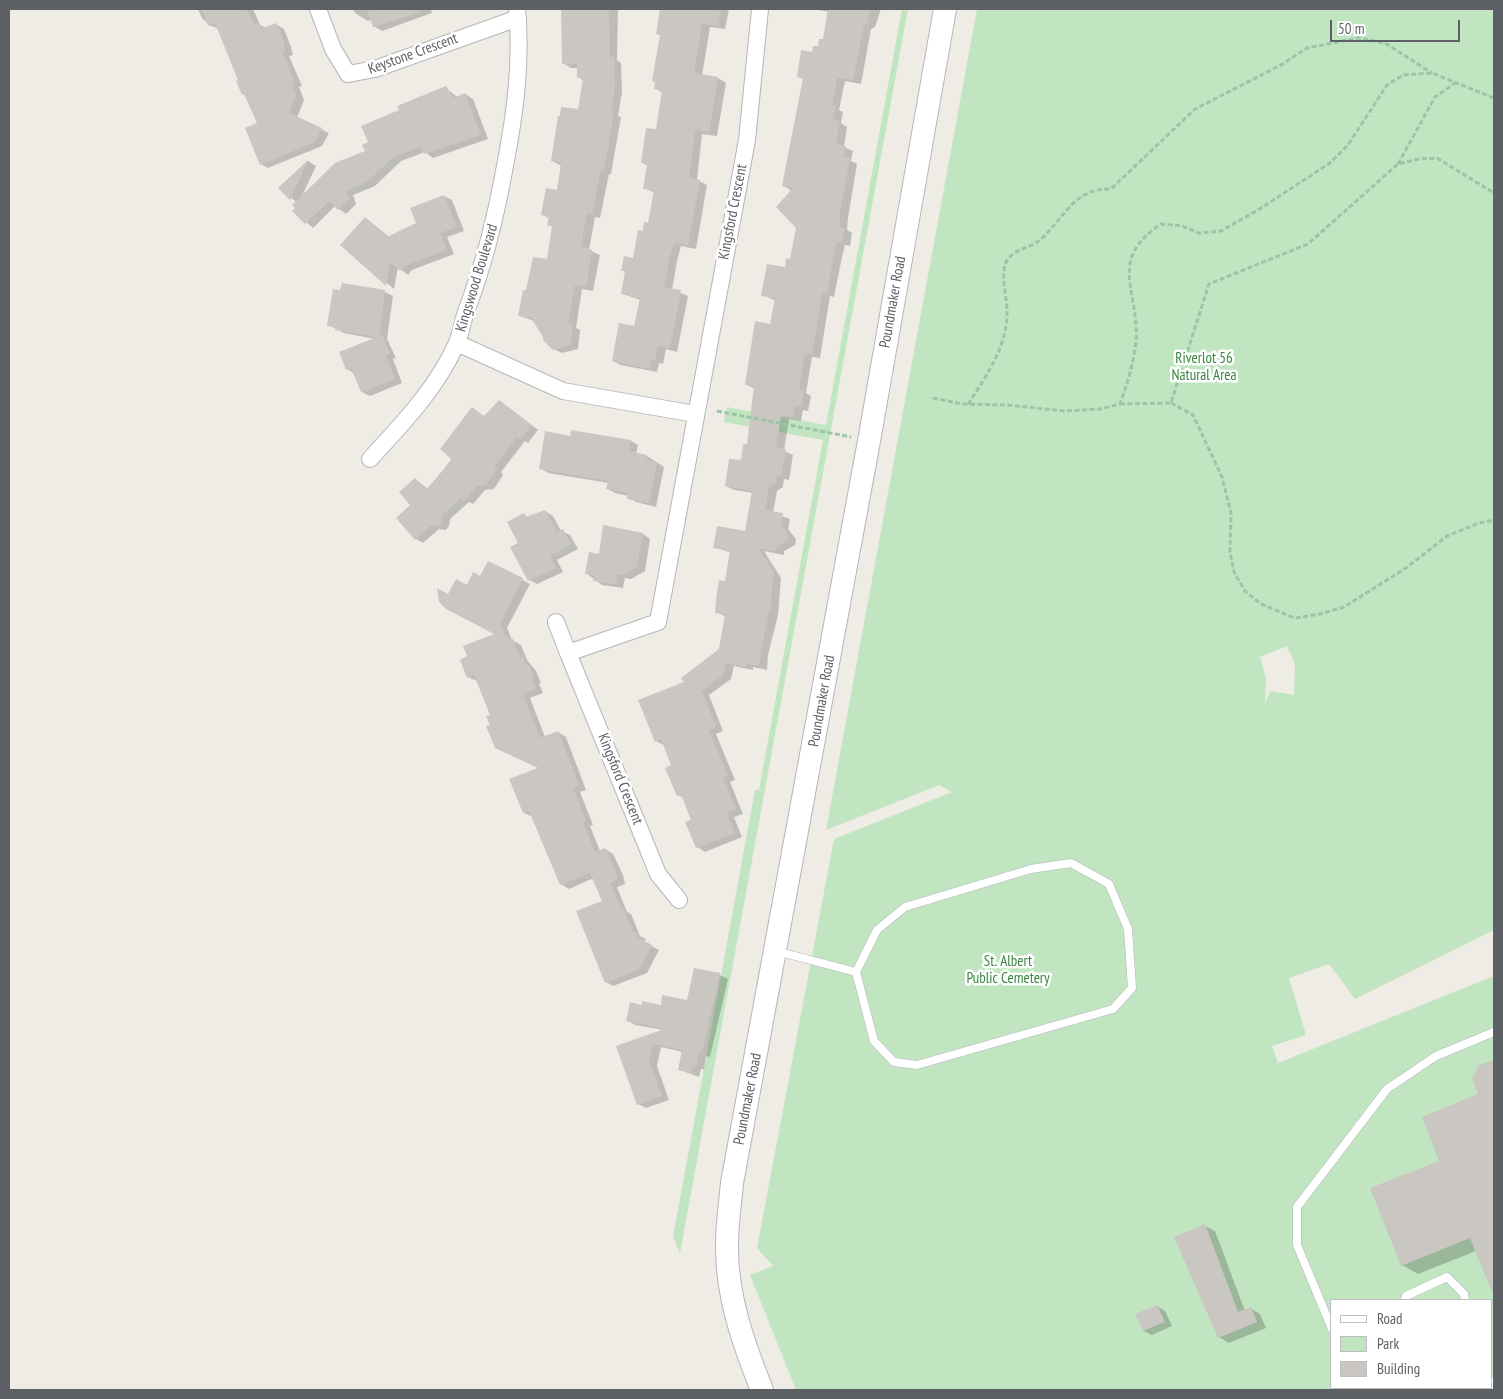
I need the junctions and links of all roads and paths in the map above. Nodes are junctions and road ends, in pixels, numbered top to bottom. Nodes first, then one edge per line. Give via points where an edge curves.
1 (318, 9) edge
2 (760, 9) edge
3 (945, 9) edge
4 (517, 13) edge
5 (1432, 73) junction
6 (1455, 83) junction
7 (1494, 98) edge
8 (1398, 164) junction
9 (1494, 193) edge
10 (457, 343) junction
11 (933, 398) dead end
12 (1171, 403) junction
13 (967, 404) junction
14 (1120, 404) junction
15 (717, 411) dead end
16 (695, 414) junction
17 (869, 440) junction
18 (370, 459) dead end
19 (1494, 520) edge
20 (556, 622) dead end
21 (568, 653) junction
22 (679, 900) dead end
23 (776, 951) junction
24 (856, 972) junction
25 (1494, 1032) edge
26 (1405, 1299) edge
27 (1465, 1299) edge
28 (1330, 1324) edge
29 (762, 1390) edge

1 - 4 street, Keystone Crescent via 333,49 348,74 375,70
2 - 16 street, Kingsford Crescent via 747,140
3 - 17 street, Poundmaker Road
4 - 10 street, Kingswood Boulevard via 519,66 514,119 484,264
5 - 6 path
5 - 13 path via 1385,43 1358,38 1335,41 1307,48 1195,109 1111,189 1096,188 1076,200 1041,239 1028,249 1012,253 1005,265 1007,313 1004,336 988,375
5 - 14 path via 1403,75 1387,85 1348,144 1330,163 1221,231 1200,233 1182,226 1160,224 1145,234 1131,259 1128,283 1134,308 1136,341
6 - 7 path
6 - 8 path via 1434,97
8 - 9 path via 1437,158
8 - 12 path via 1308,244 1209,284
10 - 16 street via 563,390
10 - 18 street, Kingswood Boulevard via 418,407
11 - 13 path
12 - 14 path
12 - 19 path via 1193,415 1222,477 1232,512 1230,552 1234,572 1245,591 1262,604 1295,618 1344,607 1406,568 1447,536
13 - 14 path via 1065,410 1100,409
15 - 17 path
16 - 21 street, Kingsford Crescent via 658,622
17 - 23 street, Poundmaker Road
20 - 21 street, Kingsford Crescent
21 - 22 street, Kingsford Crescent via 658,874
23 - 24 lane
23 - 29 street, Poundmaker Road via 732,1183 726,1246 731,1292 747,1352
24 - 24 lane via 874,1041 894,1062 917,1065 1113,1009 1132,988 1128,929 1109,884 1071,863 1031,870 905,906 877,930
25 - 28 lane via 1436,1056 1387,1089 1297,1207 1298,1245
26 - 27 lane via 1447,1277 1464,1294

